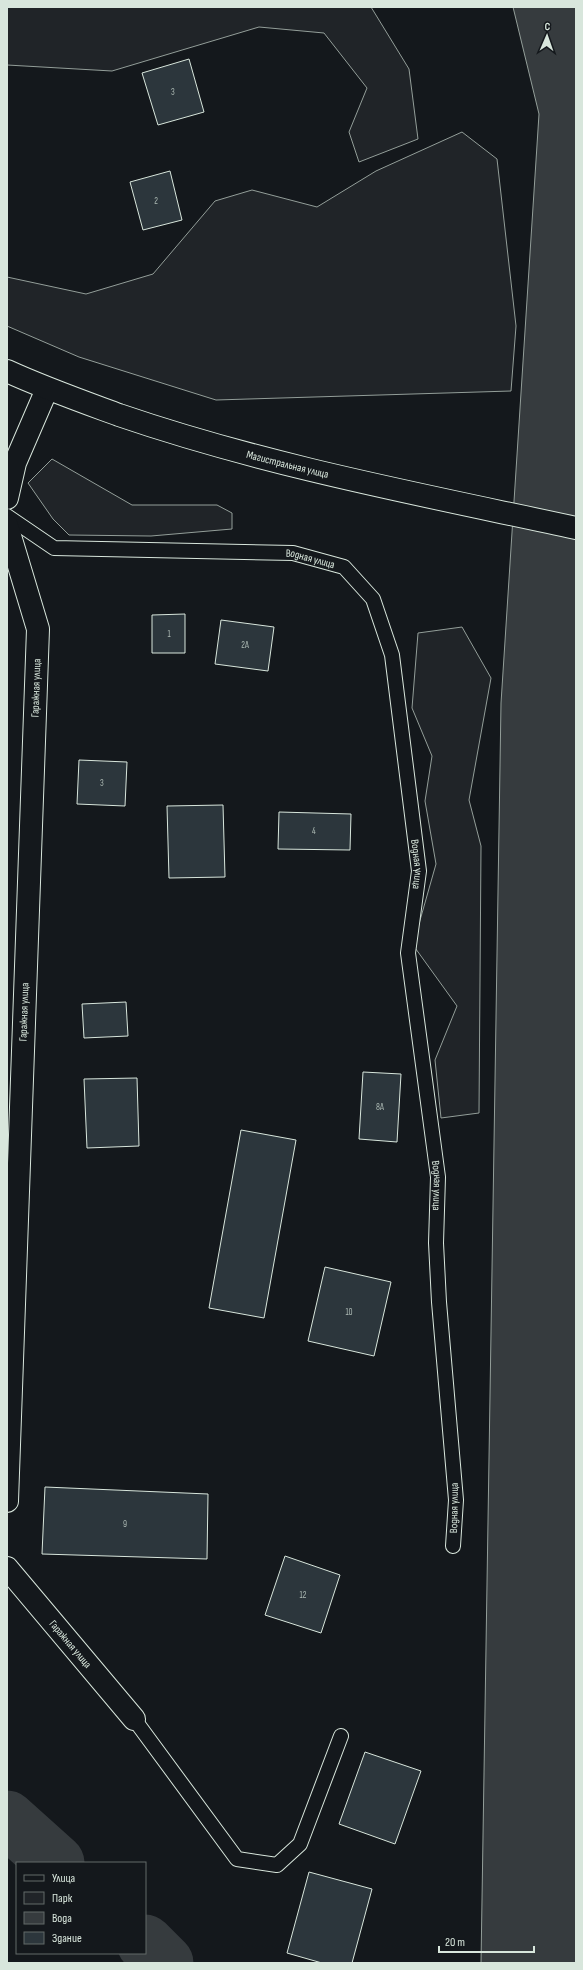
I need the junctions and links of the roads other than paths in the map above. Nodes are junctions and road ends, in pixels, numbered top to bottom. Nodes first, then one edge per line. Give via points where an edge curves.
1 (7, 370) edge
2 (47, 389) junction
3 (7, 498) edge
4 (7, 516) edge
5 (7, 526) edge
6 (576, 528) edge
7 (7, 1502) edge
8 (453, 1546) dead end
9 (7, 1568) edge
10 (134, 1720) joint
11 (341, 1736) dead end

1 - 2 street, Магистральная улица
2 - 3 street via 15,463
2 - 6 street, Магистральная улица via 174,434 313,472
4 - 8 lane, Водная улица via 54,548 293,552 344,567 373,600 392,655 420,871 408,953 438,1177 436,1243 439,1302 456,1500
5 - 7 street, Гаражная улица via 38,629
9 - 10 street, Гаражная улица
10 - 11 lane via 237,1859 276,1865 300,1844

